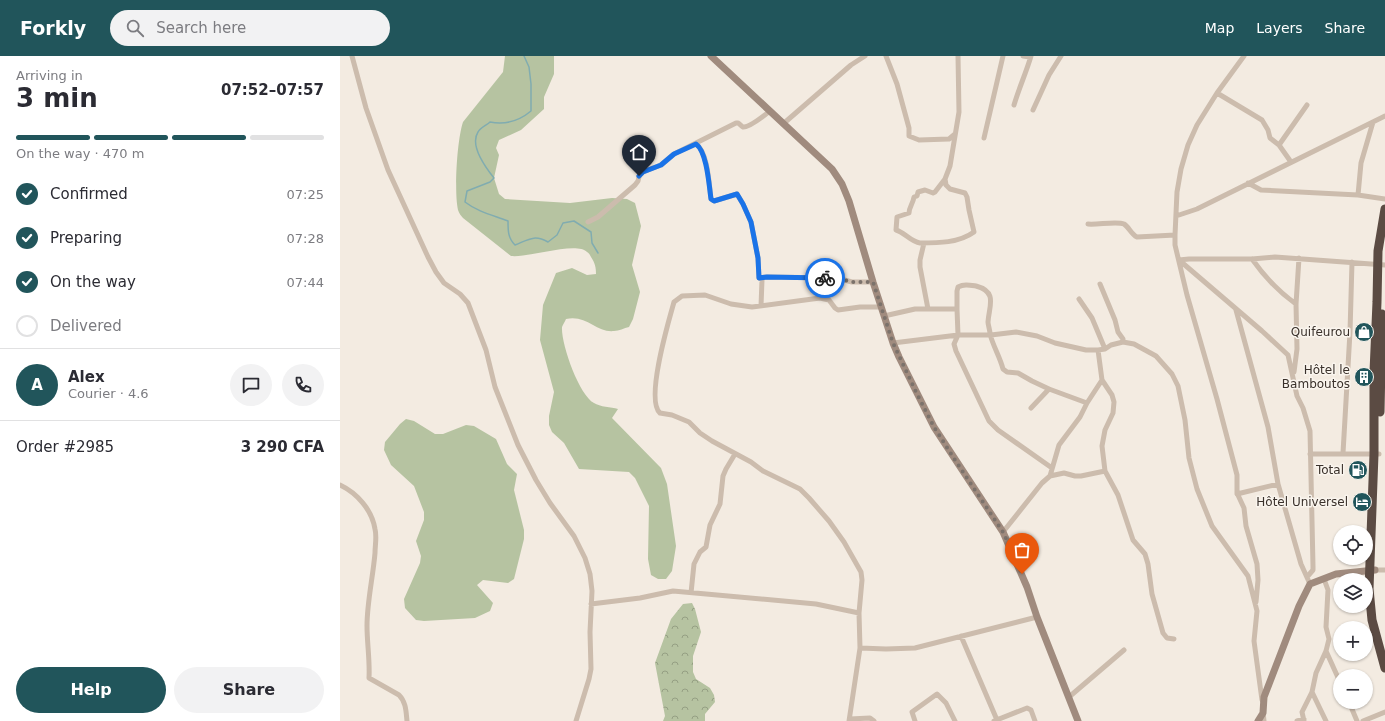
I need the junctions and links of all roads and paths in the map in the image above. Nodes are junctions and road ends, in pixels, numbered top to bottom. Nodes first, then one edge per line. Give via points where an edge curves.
1 (352, 56) edge
2 (711, 56) edge
3 (865, 56) edge
4 (886, 56) edge
5 (958, 56) edge
6 (1003, 56) edge
7 (1023, 56) edge
8 (1031, 56) edge
9 (1061, 56) edge
10 (1244, 56) edge
11 (1217, 93) junction
12 (1014, 105) dead end
13 (1307, 105) dead end
14 (1032, 110) dead end
15 (770, 111) junction
16 (1385, 116) edge
17 (1373, 122) junction
18 (784, 124) junction
19 (955, 134) junction
20 (984, 138) dead end
21 (696, 144) junction
22 (1279, 145) junction
23 (1291, 162) junction
24 (945, 179) junction
25 (1248, 183) junction
26 (1358, 195) junction
27 (1385, 199) edge
28 (1385, 209) edge
29 (1176, 216) junction
30 (588, 222) dead end
31 (1088, 224) dead end
32 (1174, 234) junction
33 (1385, 239) edge
34 (924, 243) junction
35 (1299, 258) junction
36 (1252, 259) junction
37 (1179, 260) junction
38 (1352, 262) junction
39 (1382, 265) edge
40 (759, 278) junction
41 (873, 282) junction
42 (1100, 284) dead end
43 (1078, 299) dead end
44 (1296, 304) junction
45 (761, 306) junction
46 (881, 307) junction
47 (928, 309) junction
48 (957, 309) junction
49 (1236, 310) junction
50 (884, 316) junction
51 (958, 335) junction
52 (991, 335) junction
53 (1123, 342) junction
54 (893, 343) junction
55 (1105, 349) junction
56 (1098, 350) junction
57 (1294, 375) junction
58 (1102, 380) junction
59 (1049, 389) junction
60 (1087, 403) junction
61 (1031, 408) dead end
62 (735, 454) junction
63 (1310, 454) junction
64 (1343, 454) junction
65 (1376, 454) junction
66 (1052, 468) junction
67 (1105, 471) junction
68 (1050, 476) junction
69 (1278, 484) junction
70 (340, 485) edge
71 (1237, 494) junction
72 (1003, 532) junction
73 (1385, 570) edge
74 (1372, 571) junction
75 (1324, 579) junction
76 (1309, 581) junction
77 (691, 593) junction
78 (591, 604) junction
79 (1257, 611) junction
80 (859, 613) junction
81 (1037, 618) junction
82 (961, 636) junction
83 (1174, 639) dead end
84 (1385, 646) edge
85 (860, 648) junction
86 (1124, 650) dead end
87 (1326, 651) junction
88 (1385, 668) edge
89 (1334, 669) edge
90 (1312, 692) junction
91 (1069, 697) junction
92 (1352, 709) edge
93 (1385, 712) edge
94 (1263, 713) junction
95 (850, 720) edge
96 (996, 720) edge
97 (1304, 720) edge
98 (407, 721) edge
99 (576, 721) edge
100 (874, 721) edge
101 (915, 721) edge
102 (955, 721) edge
103 (1035, 721) edge
104 (1078, 721) edge
105 (1258, 721) edge
106 (1264, 721) edge
107 (1297, 721) edge
108 (1326, 721) edge
109 (1357, 721) edge
110 (1363, 721) edge

1 - 78 street via 366,108 388,170 428,257 444,283 457,291 468,303 486,350 495,387 518,445 536,480 574,536 585,558 590,574
2 - 15 street
3 - 18 street via 851,65
4 - 19 street via 897,84 909,136 919,140 949,140
5 - 19 street via 959,112
6 - 20 street
7 - 8 street
8 - 12 street
9 - 14 street
10 - 11 street
11 - 22 street via 1262,120 1270,138
11 - 29 street via 1188,145 1177,192
13 - 22 street
15 - 18 street
15 - 21 street via 748,126 736,123
16 - 17 street
17 - 23 street
17 - 26 street via 1362,163
18 - 41 street via 832,169 842,184
19 - 24 street via 950,166
21 - 30 street via 640,174 635,185 598,217
21 - 40 street via 700,146 707,169 711,199 714,201 737,194 743,204 752,226
22 - 23 street
23 - 25 street
24 - 34 street via 933,193 925,190 918,192 909,213 896,217 896,230 916,243
24 - 34 street via 950,189 965,193 968,197 974,232 964,238 948,242
25 - 26 street via 1261,190
25 - 29 street via 1197,209
26 - 27 street
28 - 39 highway via 1379,241
29 - 32 street
31 - 32 street via 1119,223 1125,225 1137,237
32 - 37 street
33 - 39 highway
34 - 47 street via 920,267
35 - 36 street
35 - 38 street
35 - 44 street
36 - 37 street
36 - 44 street via 1285,297
37 - 49 street
37 - 71 street via 1237,475
38 - 39 street
38 - 64 street
39 - 65 highway
40 - 41 street via 837,278 852,282
40 - 45 street via 762,280
41 - 46 street
42 - 53 street
43 - 55 street via 1092,318
44 - 57 street via 1297,349
45 - 46 street via 820,298 829,300 838,310
45 - 62 street via 731,304 705,295 678,298 674,302 660,358 655,398 657,411 689,422 700,433
46 - 50 street
47 - 48 street
47 - 50 street via 915,309
48 - 51 street
48 - 52 street via 958,287 969,285 987,291 991,302 988,322
49 - 57 street via 1288,355
49 - 69 street via 1268,427
50 - 54 street
51 - 52 street
51 - 54 street
51 - 66 street via 954,344 956,351 989,421
52 - 56 street via 1028,333 1055,343
52 - 59 street via 1003,369 1018,373
53 - 55 street
53 - 79 street via 1134,344 1156,356 1174,377 1184,414 1189,458 1197,489 1212,526 1248,576
54 - 72 street via 934,427
55 - 56 street
56 - 58 street
57 - 63 street via 1297,396 1310,431
58 - 60 street
58 - 67 street via 1114,402 1102,446
59 - 60 street
59 - 61 street
60 - 66 street via 1059,445
62 - 77 street via 726,469 720,504 710,525 706,547 694,564
62 - 80 street via 800,489 829,521 861,572
63 - 64 street
63 - 76 street via 1313,570
64 - 65 street
65 - 74 highway
66 - 68 street
67 - 68 street via 1081,476
67 - 83 street via 1118,495 1133,540 1145,554 1152,594 1163,633 1167,638
68 - 72 street
69 - 71 street
69 - 76 street
70 - 98 street via 357,495 366,507 375,529 374,567 367,626 369,678 403,699
71 - 79 street via 1244,508 1246,526 1257,564
72 - 81 street
73 - 74 street
74 - 75 street via 1336,574
74 - 84 highway
74 - 88 highway via 1369,589 1372,620
75 - 76 street
75 - 87 street via 1328,590
76 - 94 street via 1264,697
77 - 78 street via 674,591
77 - 80 street via 816,604
78 - 99 street via 591,669
79 - 94 street via 1254,641
80 - 85 street
81 - 82 street
81 - 91 street
82 - 85 street via 909,649
82 - 96 street
85 - 95 street
86 - 91 street
87 - 89 street
87 - 90 street via 1316,673
90 - 97 street via 1302,712
90 - 108 street
91 - 104 street
92 - 109 street
93 - 110 street
94 - 105 street
94 - 106 street
95 - 100 street via 870,718
96 - 103 street via 1027,708 1031,710
97 - 107 street
101 - 102 street via 912,712 937,694 946,703

